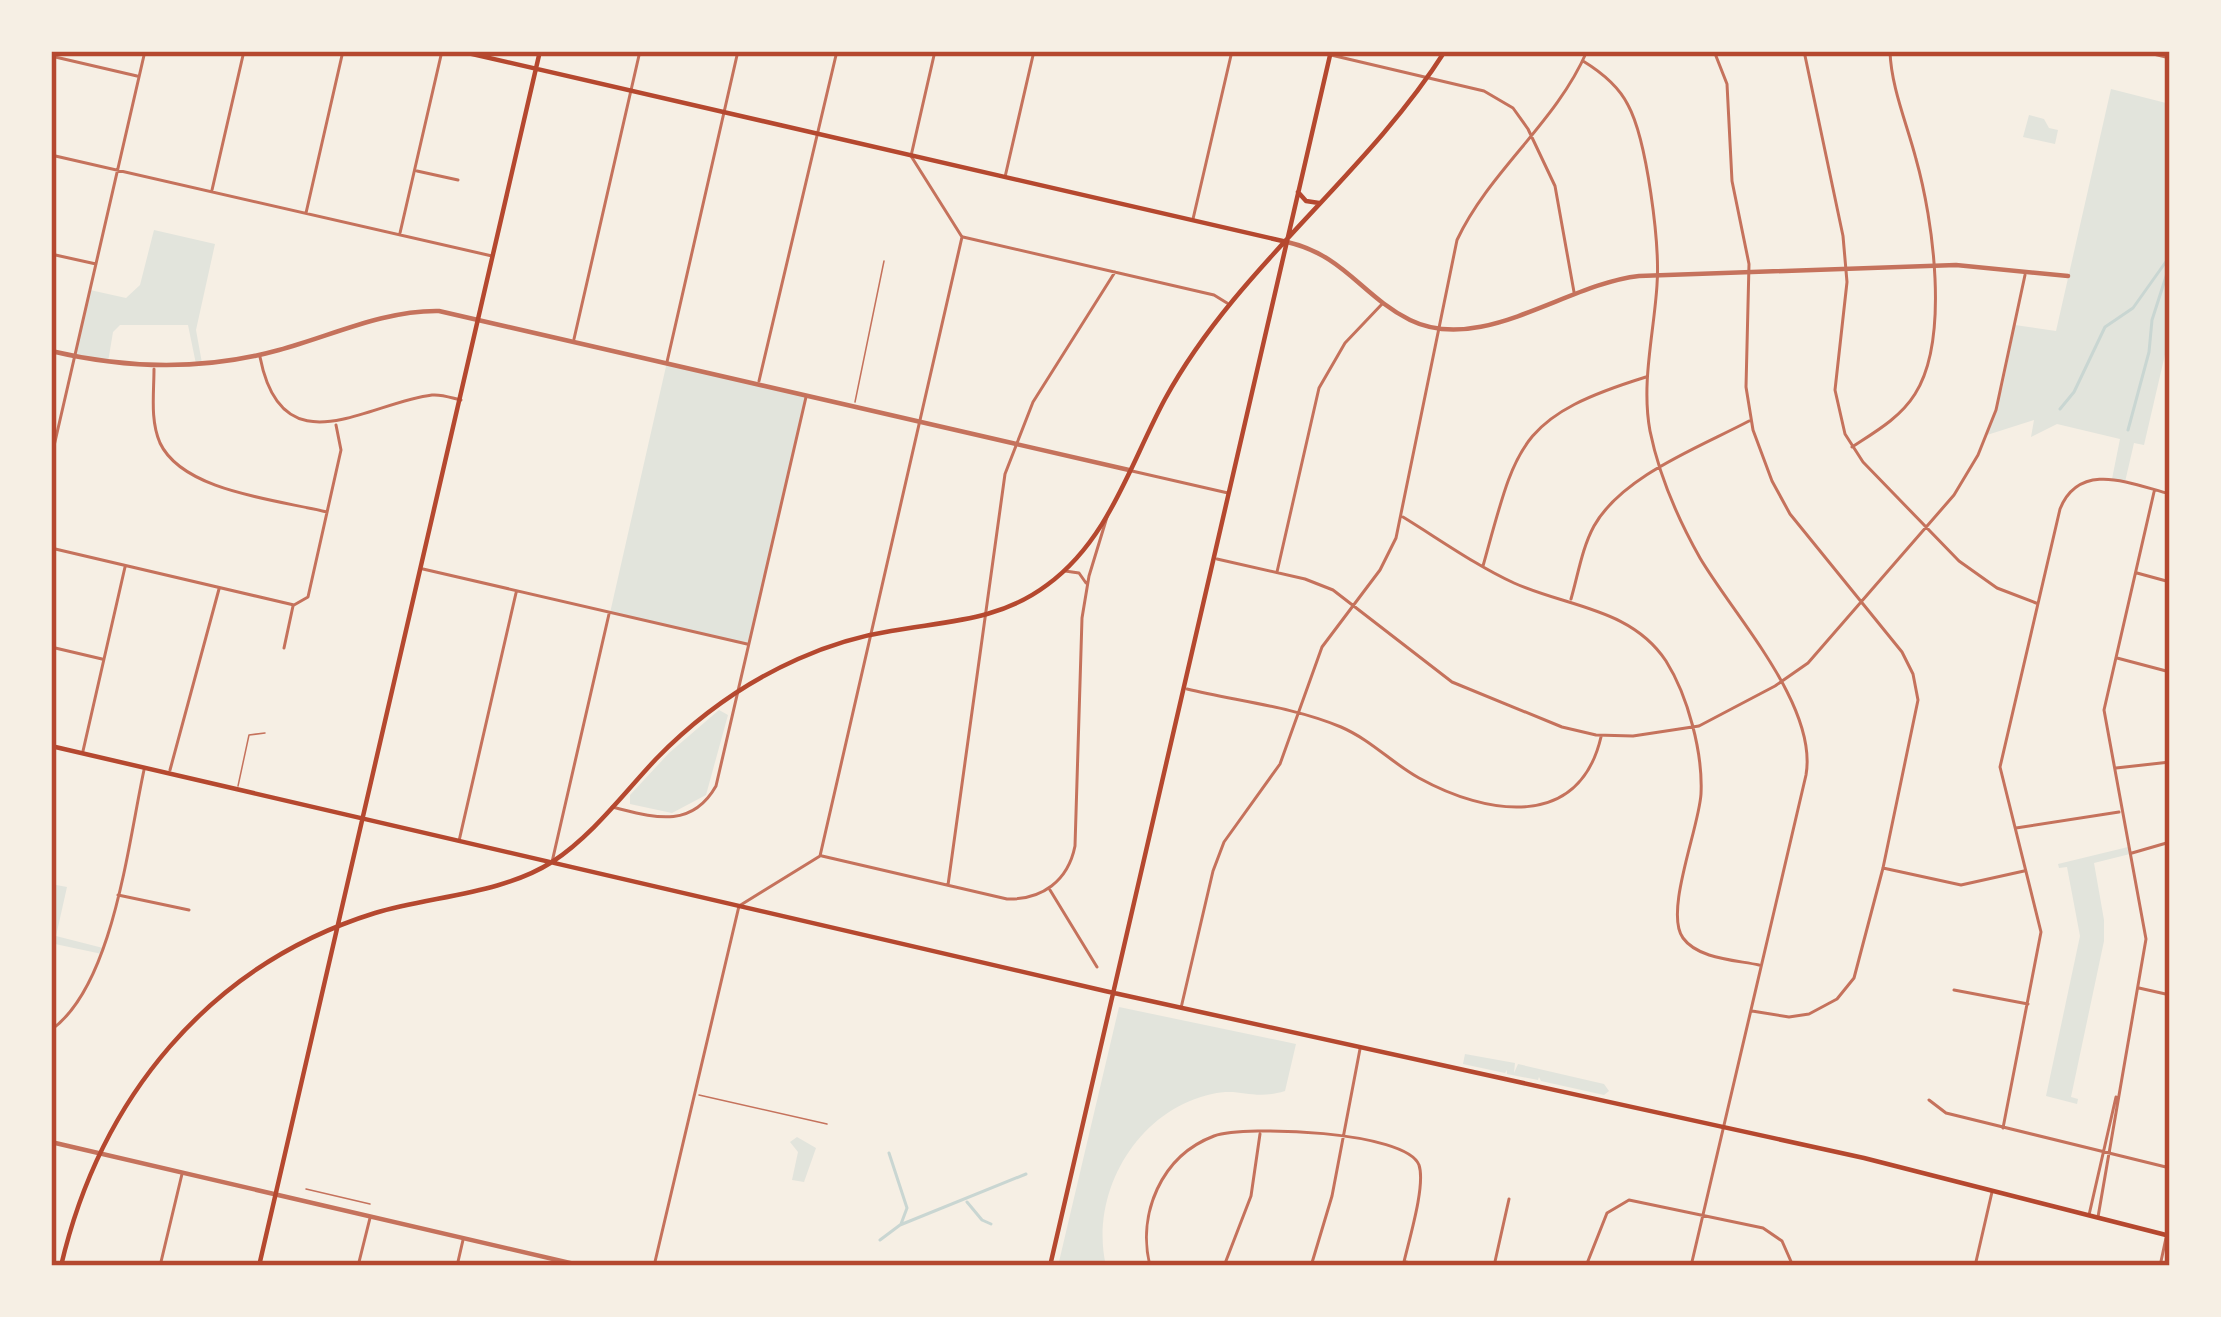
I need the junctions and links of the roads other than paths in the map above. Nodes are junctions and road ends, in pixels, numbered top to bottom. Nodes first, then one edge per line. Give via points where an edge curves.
1 (145, 51) edge
2 (244, 51) edge
3 (343, 51) edge
4 (442, 51) edge
5 (459, 51) edge
6 (541, 51) edge
7 (640, 51) edge
8 (738, 51) edge
9 (837, 51) edge
10 (935, 51) edge
11 (1034, 51) edge
12 (1232, 51) edge
13 (1314, 51) edge
14 (1445, 51) edge
15 (1587, 51) edge
16 (1714, 51) edge
17 (1804, 51) edge
18 (1890, 51) edge
19 (2141, 51) edge
20 (1331, 53) edge
21 (2168, 55) edge
22 (51, 56) edge
23 (1582, 61) junction
24 (536, 69) junction
25 (139, 77) junction
26 (1427, 78) junction
27 (630, 91) junction
28 (724, 112) junction
29 (818, 134) junction
30 (1532, 137) junction
31 (51, 155) edge
32 (911, 156) junction
33 (118, 170) junction
34 (415, 170) junction
35 (1005, 177) junction
36 (458, 180) dead end
37 (212, 191) junction
38 (1298, 192) junction
39 (1322, 203) junction
40 (306, 213) junction
41 (1192, 220) junction
42 (400, 235) junction
43 (962, 237) junction
44 (1287, 242) junction
45 (51, 254) edge
46 (494, 256) junction
47 (884, 261) dead end
48 (96, 264) junction
49 (1935, 266) junction
50 (1846, 269) junction
51 (2026, 270) junction
52 (1115, 272) junction
53 (1750, 272) junction
54 (1658, 274) junction
55 (2068, 276) dead end
56 (1574, 292) junction
57 (1384, 302) junction
58 (1230, 304) junction
59 (479, 319) junction
60 (1439, 329) junction
61 (573, 341) junction
62 (51, 351) edge
63 (259, 355) junction
64 (75, 357) junction
65 (667, 362) junction
66 (154, 367) junction
67 (1648, 377) junction
68 (758, 383) junction
69 (806, 395) junction
70 (461, 400) junction
71 (854, 406) junction
72 (1751, 420) junction
73 (920, 421) junction
74 (336, 424) junction
75 (1015, 443) junction
76 (1852, 447) junction
77 (52, 450) edge
78 (51, 459) edge
79 (1661, 469) junction
80 (1130, 470) junction
81 (2154, 490) junction
82 (1230, 493) junction
83 (2170, 494) edge
84 (327, 512) junction
85 (1402, 516) junction
86 (1106, 518) junction
87 (1927, 528) junction
88 (51, 548) edge
89 (1215, 558) junction
90 (126, 566) junction
91 (1483, 566) junction
92 (422, 569) junction
93 (1065, 571) junction
94 (1277, 572) junction
95 (2135, 573) junction
96 (2170, 582) edge
97 (1087, 584) junction
98 (220, 587) junction
99 (516, 591) junction
100 (1570, 602) junction
101 (1353, 603) junction
102 (1862, 603) junction
103 (2038, 604) junction
104 (294, 605) junction
105 (610, 613) junction
106 (984, 617) junction
107 (870, 634) junction
108 (748, 645) junction
109 (51, 647) edge
110 (284, 648) dead end
111 (2116, 658) junction
112 (104, 660) junction
113 (2170, 672) edge
114 (1781, 683) junction
115 (1185, 688) junction
116 (738, 690) junction
117 (1299, 715) junction
118 (1690, 729) junction
119 (265, 734) dead end
120 (1602, 736) junction
121 (51, 748) edge
122 (82, 754) junction
123 (2170, 762) edge
124 (2114, 768) junction
125 (145, 769) junction
126 (169, 774) junction
127 (238, 790) junction
128 (612, 807) junction
129 (2122, 811) junction
130 (365, 819) junction
131 (2014, 829) junction
132 (459, 841) junction
133 (2170, 842) edge
134 (2130, 854) junction
135 (820, 856) junction
136 (552, 862) junction
137 (1882, 868) junction
138 (2026, 870) junction
139 (948, 885) junction
140 (1049, 889) junction
141 (116, 895) junction
142 (740, 906) junction
143 (189, 910) dead end
144 (340, 926) junction
145 (1761, 965) junction
146 (1097, 967) dead end
147 (2137, 987) junction
148 (1954, 990) dead end
149 (1114, 993) junction
150 (2170, 995) edge
151 (2027, 1004) junction
152 (1181, 1008) junction
153 (1751, 1011) junction
154 (51, 1030) edge
155 (1360, 1047) junction
156 (695, 1094) junction
157 (2116, 1096) junction
158 (1929, 1100) dead end
159 (827, 1124) dead end
160 (1724, 1127) junction
161 (2003, 1127) junction
162 (1260, 1132) junction
163 (1344, 1135) junction
164 (51, 1142) edge
165 (2102, 1152) junction
166 (98, 1153) junction
167 (2110, 1154) junction
168 (2170, 1168) edge
169 (182, 1173) junction
170 (307, 1189) dead end
171 (1993, 1191) junction
172 (276, 1195) junction
173 (1509, 1199) dead end
174 (370, 1204) dead end
175 (1705, 1215) junction
176 (2089, 1215) junction
177 (370, 1216) junction
178 (2098, 1217) junction
179 (2168, 1236) edge
180 (464, 1238) junction
181 (556, 1263) edge
182 (1404, 1264) edge
183 (61, 1266) edge
184 (160, 1266) edge
185 (259, 1266) edge
186 (358, 1266) edge
187 (457, 1266) edge
188 (583, 1266) edge
189 (655, 1266) edge
190 (1050, 1266) edge
191 (1150, 1266) edge
192 (1224, 1266) edge
193 (1311, 1266) edge
194 (1422, 1266) edge
195 (1494, 1266) edge
196 (1586, 1266) edge
197 (1690, 1266) edge
198 (1792, 1266) edge
199 (1975, 1266) edge
200 (2160, 1266) edge

1 - 25 street
2 - 37 street
3 - 40 street
4 - 34 street
5 - 24 main road
6 - 24 main road
7 - 27 street
8 - 28 street
9 - 29 street
10 - 32 street
11 - 35 street
12 - 41 street
13 - 20 street
14 - 26 main road
15 - 23 street
16 - 53 street via 1726,84 1732,181
17 - 50 street
18 - 49 street
19 - 21 street
20 - 26 street
20 - 38 main road
22 - 25 street
23 - 30 street
23 - 54 street via 1614,84 1634,119
24 - 27 main road
24 - 46 main road
25 - 33 street
26 - 30 street via 1497,96
26 - 39 main road
27 - 28 main road
27 - 61 street
28 - 29 main road
28 - 65 street
29 - 32 main road
29 - 68 street
30 - 56 street via 1555,186
30 - 60 street via 1460,233
31 - 33 street
32 - 35 main road
32 - 43 street
33 - 37 street
33 - 48 street
34 - 36 street
34 - 42 street
35 - 41 main road
37 - 40 street
38 - 39 main road
38 - 44 main road
39 - 44 main road
40 - 42 street
41 - 44 main road
42 - 46 street
43 - 52 street
43 - 73 street
44 - 57 street via 1335,260
44 - 58 main road
44 - 82 main road
45 - 48 street
46 - 59 main road
47 - 71 lane
48 - 64 street
49 - 50 street
49 - 51 street
49 - 76 street via 1921,383 1896,416
50 - 53 street
50 - 76 street via 1835,390
51 - 55 street
51 - 87 street via 1989,431
52 - 58 street
52 - 75 street
53 - 54 street
53 - 72 street
54 - 56 street
54 - 67 street
56 - 60 street via 1480,328
57 - 60 street
57 - 94 street via 1345,343 1319,388
58 - 80 main road via 1173,384
59 - 61 street
59 - 63 street via 400,314
59 - 70 main road
60 - 85 street
61 - 65 street
62 - 64 street
63 - 66 street
63 - 74 street via 277,402
64 - 66 street
64 - 77 street
65 - 68 street
66 - 84 street via 159,438 187,473
67 - 79 street
67 - 91 street via 1575,402 1533,436 1505,482
68 - 69 street
69 - 71 street
69 - 108 street
70 - 74 street via 430,396
70 - 92 main road
71 - 73 street
72 - 79 street
72 - 102 street via 1786,507
73 - 75 street
73 - 107 street
74 - 84 street via 341,450
75 - 80 street
75 - 106 street
76 - 87 street
77 - 78 street
79 - 100 street via 1624,490 1598,520
79 - 114 street via 1697,553
80 - 82 street
80 - 86 main road
81 - 83 street
81 - 95 street
81 - 103 street via 2103,478 2069,492
82 - 89 main road
84 - 104 street via 308,597
85 - 91 street
85 - 101 street via 1384,564
86 - 93 main road
86 - 97 street
87 - 102 street
87 - 103 street via 1981,578
88 - 90 street
89 - 94 street
89 - 115 main road
90 - 98 street
90 - 112 street
91 - 100 street
92 - 99 street
92 - 130 main road
93 - 97 street
93 - 106 main road
94 - 101 street
95 - 96 street
95 - 111 street
97 - 140 street via 1075,846
98 - 104 street
98 - 126 street
99 - 105 street
99 - 132 street
100 - 118 street via 1647,639 1671,670
101 - 117 street via 1320,650
101 - 120 street via 1467,691
102 - 114 street
102 - 137 street via 1904,656 1918,700
103 - 131 street via 2000,766
104 - 110 street
105 - 108 street
105 - 136 street
106 - 107 main road
106 - 139 street
107 - 116 main road
107 - 135 street
108 - 116 street
109 - 112 street
111 - 113 street
111 - 124 street via 2104,710
112 - 122 street
114 - 118 street
114 - 145 street via 1804,725 1807,768
115 - 117 street
115 - 149 main road
116 - 128 main road
116 - 128 street via 716,786 701,806 666,819
117 - 120 street via 1353,733 1432,785 1519,808 1571,792 1592,768
117 - 152 street via 1280,764 1216,859
118 - 120 street
118 - 145 street via 1700,803 1677,927 1700,951
119 - 127 lane via 249,735
121 - 122 main road
122 - 125 main road
123 - 124 street
124 - 129 street
125 - 126 main road
125 - 141 street
126 - 127 main road
127 - 130 main road
128 - 136 main road
129 - 131 street
129 - 134 street
130 - 132 main road
130 - 144 main road
131 - 138 street
132 - 136 main road
133 - 134 street
134 - 147 street via 2146,935
135 - 139 street
135 - 142 street
136 - 142 main road
136 - 144 main road
137 - 138 street via 1960,885
137 - 153 street via 1859,968 1841,996 1802,1016
138 - 151 street via 2041,932
139 - 140 street via 1017,899
140 - 146 street
141 - 143 street
141 - 154 street via 90,986
142 - 149 main road
142 - 156 street
144 - 166 main road via 205,1010 138,1086
144 - 172 main road
145 - 153 street
147 - 150 street
147 - 157 street
148 - 151 street
149 - 152 main road
149 - 190 main road
151 - 161 street
152 - 155 main road
153 - 160 street
155 - 160 main road
155 - 163 street
156 - 159 lane
156 - 189 street
157 - 165 street
157 - 167 street
158 - 161 street via 1946,1113
160 - 171 main road
160 - 175 street
161 - 165 street
162 - 163 street
162 - 191 street via 1216,1136 1168,1170 1148,1214
162 - 192 street via 1251,1196
163 - 182 street via 1400,1147 1418,1164
163 - 193 street
164 - 166 street
165 - 167 street
165 - 176 street
166 - 169 street
166 - 183 main road
167 - 168 street
167 - 178 street
169 - 172 street
169 - 184 street
170 - 174 lane
171 - 176 main road
171 - 199 street
172 - 177 street
172 - 185 main road
173 - 195 street
175 - 196 street via 1621,1202 1606,1216
175 - 197 street
175 - 198 street via 1770,1231
176 - 178 main road
177 - 180 street
177 - 186 street
178 - 179 main road
179 - 200 street
180 - 181 street
180 - 187 street
181 - 188 street
182 - 194 street

